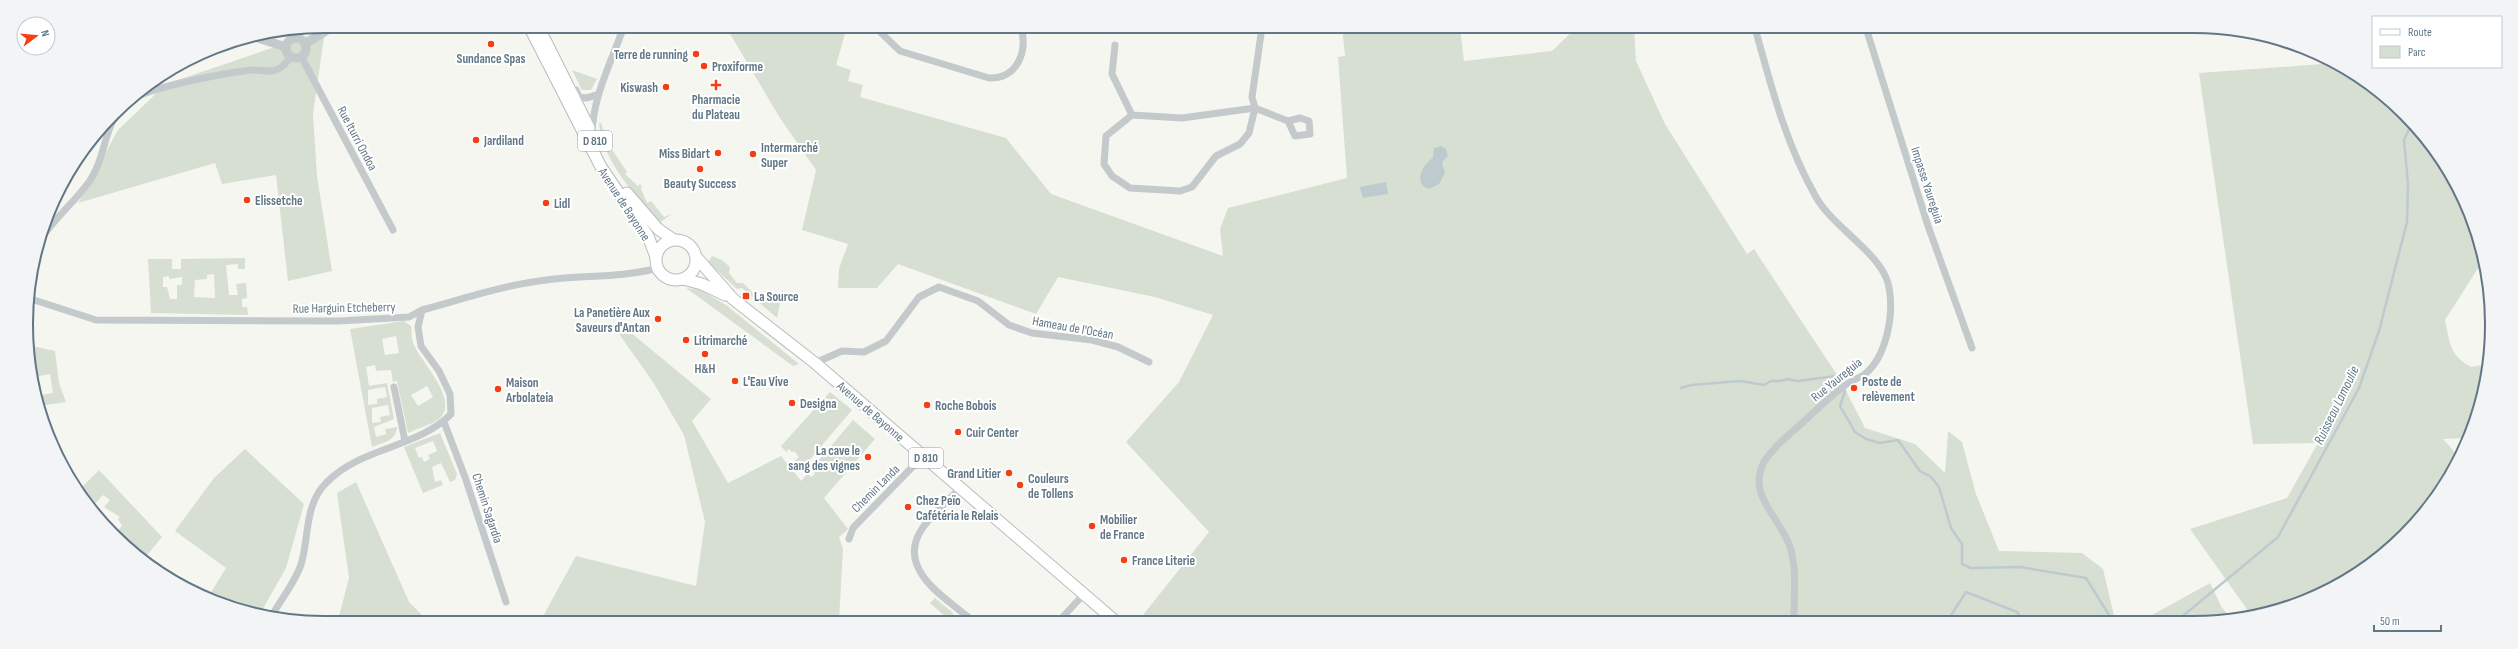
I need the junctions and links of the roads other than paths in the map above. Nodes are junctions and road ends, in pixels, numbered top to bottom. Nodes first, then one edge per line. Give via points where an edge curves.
1 (323, 33) edge
2 (532, 33) edge
3 (542, 33) edge
4 (542, 33) edge
5 (621, 33) edge
6 (880, 33) edge
7 (1022, 33) edge
8 (1261, 33) edge
9 (1756, 33) edge
10 (1868, 33) edge
11 (297, 34) edge
12 (297, 38) junction
13 (264, 40) edge
14 (305, 44) junction
15 (1115, 45) dead end
16 (286, 47) junction
17 (301, 56) junction
18 (291, 57) junction
19 (548, 66) junction
20 (148, 93) edge
21 (597, 95) junction
22 (1255, 108) junction
23 (588, 114) junction
24 (1132, 115) junction
25 (1288, 121) dead end
26 (108, 129) edge
27 (50, 225) edge
28 (393, 230) dead end
29 (674, 240) junction
30 (696, 258) junction
31 (657, 262) junction
32 (683, 279) junction
33 (733, 299) junction
34 (34, 300) edge
35 (422, 310) junction
36 (1972, 348) dead end
37 (1149, 362) dead end
38 (815, 363) junction
39 (394, 387) dead end
40 (444, 422) junction
41 (405, 441) junction
42 (923, 456) junction
43 (960, 488) junction
44 (849, 539) dead end
45 (1084, 594) junction
46 (506, 602) dead end
47 (274, 611) edge
48 (966, 616) edge
49 (1064, 616) edge
50 (1109, 616) edge
51 (1792, 616) edge

1 - 14 street
2 - 19 main road, Avenue de Bayonne
3 - 21 street, Avenue de Bayonne via 561,60 579,97
4 - 23 main road, Avenue de Bayonne / D 810
5 - 21 street
6 - 7 street via 900,52 989,78 999,78 1014,70 1023,43
8 - 22 street via 1252,97
9 - 51 street, Rue Yaureguia via 1785,128 1802,171 1832,220 1863,248 1885,273 1890,302 1884,342 1878,359 1865,373 1846,384 1784,439 1764,462 1759,481 1763,502 1782,528 1790,547 1795,574
10 - 36 street, Impasse Yaureguia via 1928,226
11 - 12 street
12 - 14 street
12 - 16 street via 292,39
13 - 16 street
14 - 17 street
15 - 24 street via 1112,74
16 - 18 street
17 - 18 street
17 - 28 street, Rue Iturri Ondoa
18 - 20 street via 278,69 270,72 252,70
19 - 23 street, Avenue de Bayonne via 561,83 579,117
19 - 31 main road, Avenue de Bayonne via 601,167 648,236
21 - 23 street
22 - 24 street via 1182,118
22 - 24 street via 1249,133 1240,144 1216,156 1192,187 1180,191 1130,188 1112,176 1104,164 1106,136
22 - 25 street
23 - 29 main road, Avenue de Bayonne / D 810 via 592,134 632,200 658,229
26 - 27 street via 97,168 89,181
29 - 30 main road via 689,244
29 - 31 main road via 662,245
30 - 32 main road via 693,271
30 - 33 main road, D 810
31 - 32 main road via 668,278
31 - 35 street, Rue Harguin Etcheberry via 612,277 572,278 519,284
32 - 33 main road, D 810 via 702,284
33 - 38 main road, Avenue de Bayonne / D 810
34 - 35 street, Rue Harguin Etcheberry via 96,320 339,321 409,317
35 - 40 street via 418,327 421,346 439,371 450,394 451,414
37 - 38 street, Hameau de l'Océan via 1111,345 1092,340 1032,333 1009,325 978,301 939,287 919,297 886,341 864,352 842,351
38 - 42 main road, Avenue de Bayonne / D 810
39 - 41 street
40 - 41 street
40 - 46 street, Chemin Sagardia
41 - 47 street via 354,462 327,482 311,508 302,563
42 - 43 main road, Avenue de Bayonne / D 810
42 - 44 street, Chemin Landa via 853,528
43 - 45 main road, Avenue de Bayonne / D 810
43 - 48 street via 919,533 914,556 923,578
45 - 49 street
45 - 50 main road, Avenue de Bayonne / D 810

